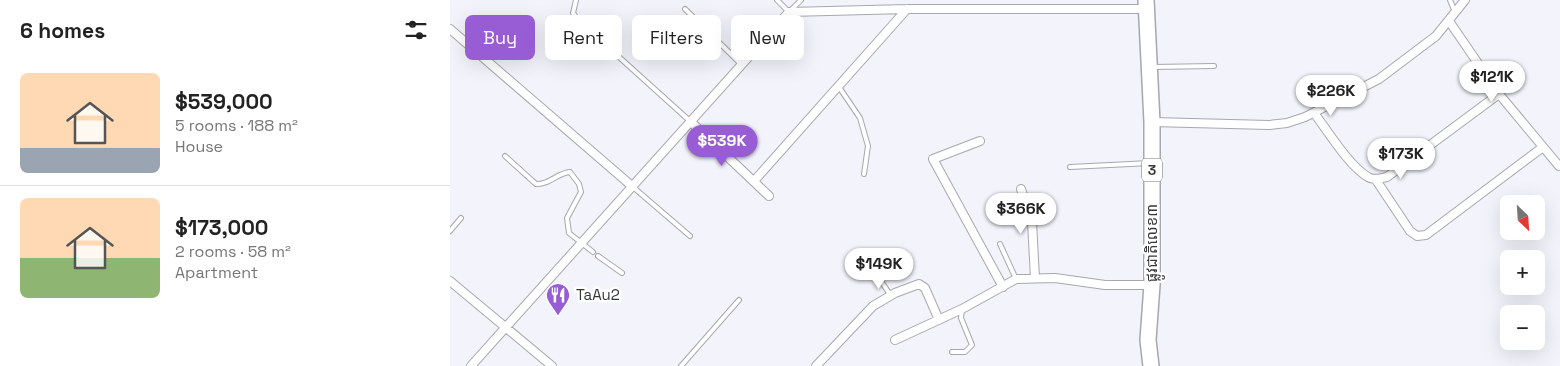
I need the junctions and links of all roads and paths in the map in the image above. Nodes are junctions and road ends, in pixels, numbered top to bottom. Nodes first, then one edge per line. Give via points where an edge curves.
1 (576, 0) edge
2 (777, 0) edge
3 (801, 0) edge
4 (1450, 0) edge
5 (1465, 0) edge
6 (1146, 5) edge
7 (907, 9) junction
8 (684, 10) dead end
9 (789, 12) junction
10 (1455, 13) junction
11 (1449, 21) junction
12 (450, 29) edge
13 (742, 65) junction
14 (1214, 66) dead end
15 (1149, 67) junction
16 (840, 87) junction
17 (1499, 94) junction
18 (1314, 113) junction
19 (691, 122) junction
20 (1152, 122) junction
21 (980, 141) dead end
22 (1543, 147) junction
23 (505, 156) dead end
24 (1152, 162) junction
25 (1559, 166) edge
26 (1070, 167) dead end
27 (864, 174) dead end
28 (1376, 180) junction
29 (754, 181) junction
30 (634, 187) junction
31 (1020, 189) dead end
32 (769, 196) dead end
33 (461, 218) dead end
34 (450, 231) edge
35 (690, 236) dead end
36 (581, 244) junction
37 (1000, 244) dead end
38 (593, 252) dead end
39 (856, 254) dead end
40 (598, 256) dead end
41 (622, 273) dead end
42 (1035, 278) junction
43 (1016, 279) junction
44 (450, 282) edge
45 (1152, 286) junction
46 (1003, 287) junction
47 (891, 296) junction
48 (738, 300) dead end
49 (962, 309) junction
50 (939, 320) junction
51 (505, 327) junction
52 (895, 340) dead end
53 (952, 352) dead end
54 (471, 366) edge
55 (552, 366) edge
56 (681, 366) edge
57 (816, 366) edge
58 (1151, 366) edge

1 - 19 lane via 573,14 578,20
2 - 9 lane
3 - 9 lane
4 - 10 lane
5 - 10 street
6 - 7 street
6 - 15 highway, ផ្លូវជាតិលេខ៣ / 3
7 - 9 street
7 - 16 street
8 - 13 lane
9 - 13 street
10 - 11 street
11 - 17 street
11 - 18 street via 1436,36 1394,69
12 - 30 street
13 - 19 street
14 - 15 lane
15 - 20 highway, ផ្លូវជាតិលេខ៣ / 3
16 - 27 lane via 860,118 868,146
16 - 29 street via 820,105
17 - 22 street
17 - 28 street via 1387,177
18 - 20 street via 1287,123 1269,125
18 - 28 street via 1352,161 1368,178
19 - 29 street
19 - 30 street
20 - 24 highway, ផ្លូវជាតិលេខ៣ / 3
21 - 46 street via 933,159
22 - 25 street
22 - 28 street via 1426,235 1417,236 1410,231
23 - 36 lane via 536,184 547,183 562,173 570,172 581,192 567,218 569,233
24 - 26 lane
24 - 45 highway, ផ្លូវជាតិលេខ៣ / 3
29 - 32 street
30 - 35 lane
30 - 36 street
31 - 42 street via 1032,222
33 - 34 lane
36 - 38 lane
36 - 51 street
37 - 43 lane
39 - 47 lane via 873,270
40 - 41 lane
42 - 43 street
42 - 45 street
43 - 46 street
44 - 51 street
45 - 58 highway, ផ្លូវជាតិលេខ៣ / 3 via 1148,340
46 - 49 street
47 - 50 street via 922,284
47 - 57 street via 873,306
48 - 56 lane
49 - 50 street
49 - 53 lane via 972,345 965,352
50 - 52 street
51 - 54 street
51 - 55 street

